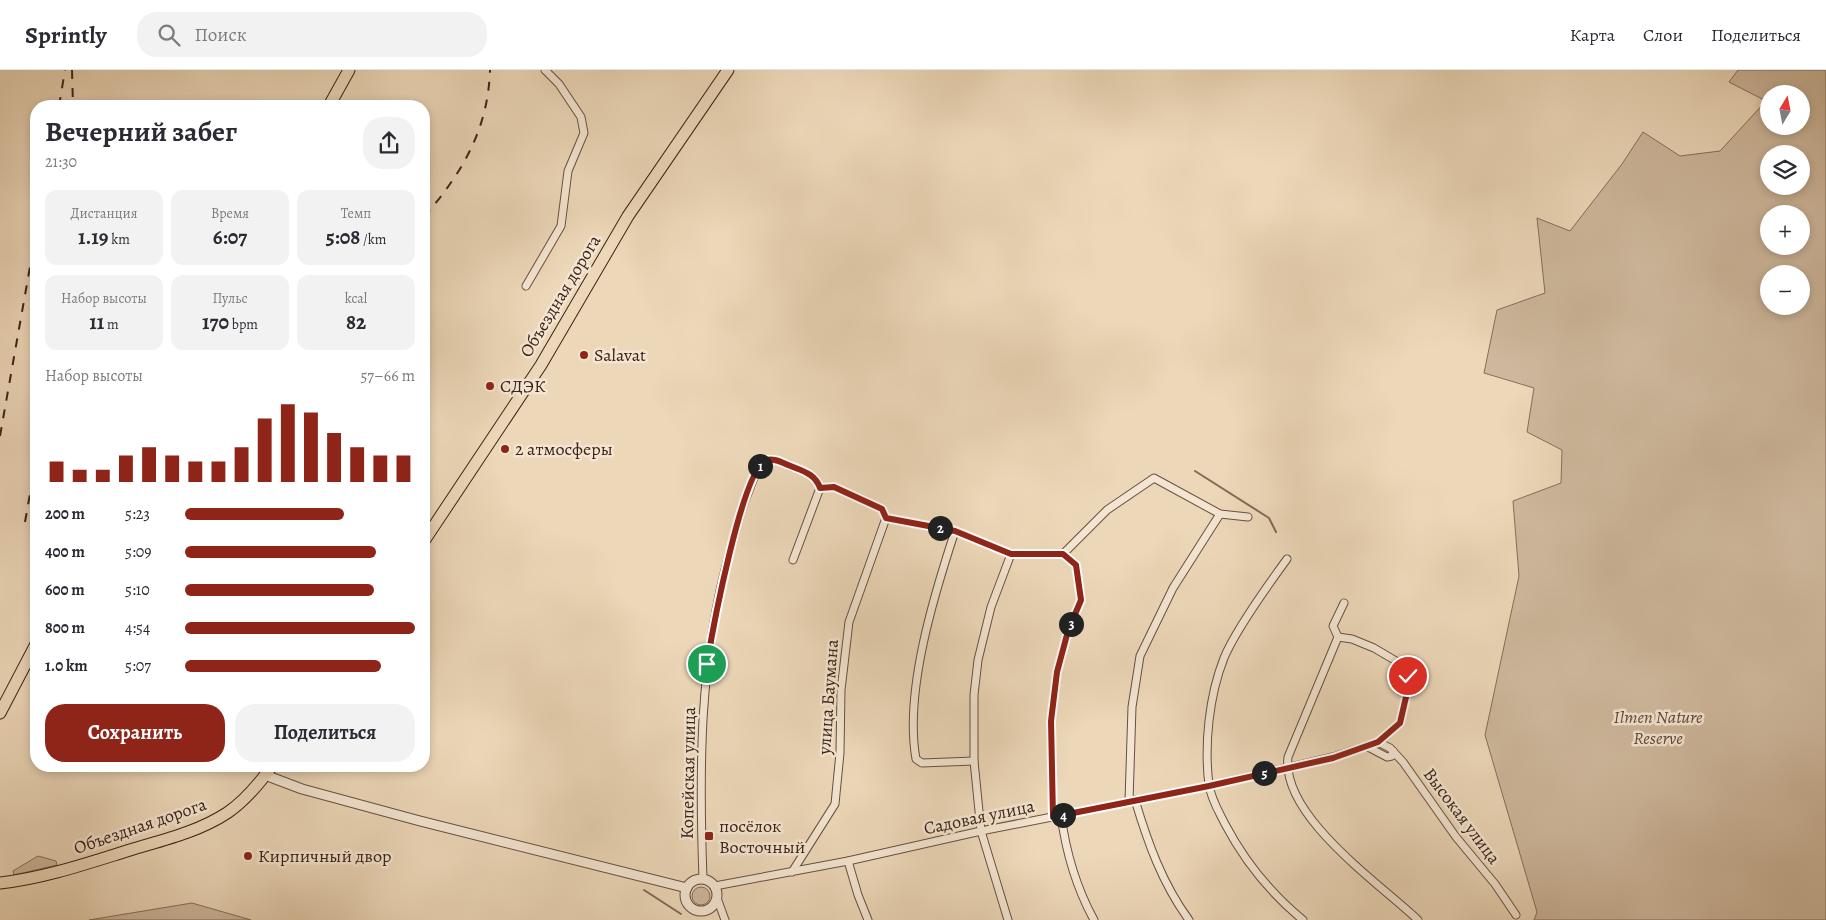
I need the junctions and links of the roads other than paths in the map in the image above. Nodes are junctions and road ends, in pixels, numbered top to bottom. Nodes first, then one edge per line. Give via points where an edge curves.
1 (349, 70) edge
2 (545, 70) edge
3 (728, 70) edge
4 (332, 100) edge
5 (526, 286) dead end
6 (820, 488) junction
7 (1220, 514) junction
8 (1248, 516) dead end
9 (886, 518) junction
10 (955, 531) junction
11 (430, 532) edge
12 (1011, 554) junction
13 (1063, 554) junction
14 (1287, 559) dead end
15 (792, 560) dead end
16 (1344, 603) dead end
17 (1338, 637) junction
18 (30, 656) edge
19 (0, 713) edge
20 (1378, 742) junction
21 (1366, 746) junction
22 (1394, 751) junction
23 (974, 761) junction
24 (1287, 768) junction
25 (268, 772) edge
26 (271, 772) edge
27 (1209, 786) junction
28 (1132, 800) junction
29 (1057, 816) junction
30 (981, 831) junction
31 (848, 861) junction
32 (792, 872) junction
33 (703, 879) junction
34 (0, 883) edge
35 (715, 886) junction
36 (687, 888) junction
37 (717, 898) junction
38 (698, 911) junction
39 (1516, 915) dead end
40 (694, 920) edge
41 (725, 920) edge
42 (868, 920) edge
43 (1008, 920) edge
44 (1094, 920) edge
45 (1189, 920) edge
46 (1303, 920) edge
47 (1418, 920) edge

1 - 4 main road
2 - 5 street via 559,84 581,118 584,133 568,171 561,226
3 - 11 main road, Объездная дорога via 628,216 541,365
6 - 9 street via 834,487 882,509
6 - 15 street
6 - 33 street, Копейская улица via 817,479 810,474 774,459 760,466 744,503 726,564 707,664 701,728
7 - 8 street
7 - 13 street via 1154,478 1108,510
7 - 28 street via 1173,588 1140,656 1132,707
9 - 10 street
9 - 32 street, улица Баумана via 849,622 841,690 835,804
10 - 12 street
10 - 23 street via 933,599 916,688 914,751 916,759 922,763
12 - 13 street
12 - 23 street via 991,607 978,660 974,695
13 - 29 street via 1076,565 1081,600 1068,631 1057,672 1051,721
14 - 27 street via 1224,658 1212,700 1208,740
16 - 17 street via 1333,626
17 - 20 street via 1374,648 1396,661 1408,676 1400,723
17 - 24 street via 1288,756
18 - 19 main road
20 - 21 street, Садовая улица
20 - 22 street, Высокая улица
21 - 22 street via 1387,757
21 - 24 street, Садовая улица via 1333,758
22 - 39 street, Высокая улица
23 - 30 street
24 - 27 street, Садовая улица
24 - 47 street via 1297,795 1315,826
25 - 34 main road, Объездная дорога via 241,802 210,823 75,868
26 - 36 street via 302,789
27 - 28 street, Садовая улица
27 - 46 street via 1217,809 1242,856 1269,888
28 - 29 street, Садовая улица
28 - 45 street via 1159,870
29 - 30 street, Садовая улица
29 - 44 street via 1079,892
30 - 31 street, Садовая улица
30 - 43 street
31 - 32 street, Садовая улица
31 - 42 street
32 - 35 street, Садовая улица
33 - 35 street
33 - 36 street via 696,880
35 - 37 street
36 - 38 street via 687,902
37 - 38 street via 708,910
37 - 41 street
38 - 40 street

